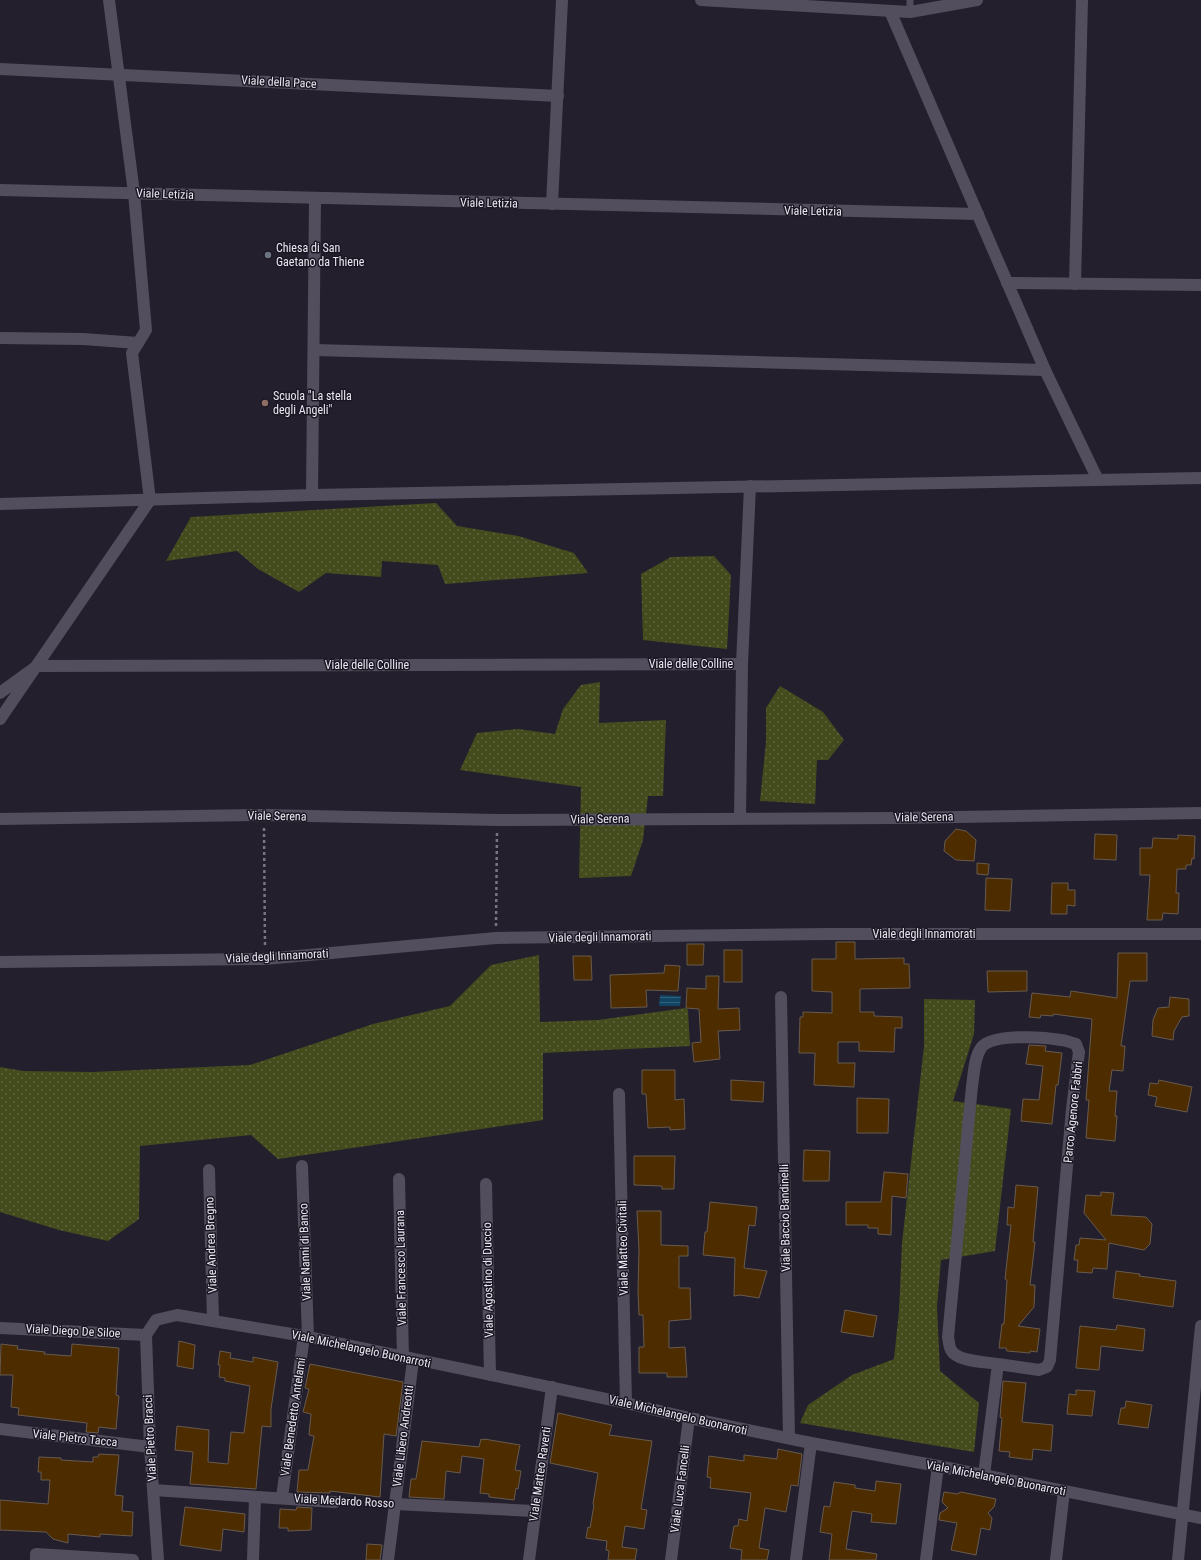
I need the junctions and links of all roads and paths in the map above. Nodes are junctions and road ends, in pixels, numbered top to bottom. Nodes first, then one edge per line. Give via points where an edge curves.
1 (109, 0) edge
2 (562, 0) edge
3 (701, 0) edge
4 (976, 0) edge
5 (1082, 0) edge
6 (910, 6) edge
7 (890, 11) junction
8 (0, 69) edge
9 (119, 74) junction
10 (558, 96) junction
11 (0, 190) edge
12 (134, 193) junction
13 (315, 199) junction
14 (552, 204) junction
15 (978, 214) junction
16 (1008, 283) junction
17 (1075, 284) junction
18 (1201, 285) edge
19 (0, 338) edge
20 (138, 343) junction
21 (314, 350) junction
22 (1045, 370) junction
23 (1201, 478) edge
24 (1098, 480) junction
25 (750, 486) junction
26 (312, 495) junction
27 (150, 500) junction
28 (0, 504) edge
29 (742, 664) junction
30 (37, 666) junction
31 (0, 693) edge
32 (0, 719) edge
33 (1201, 813) edge
34 (264, 815) junction
35 (740, 818) junction
36 (0, 819) edge
37 (497, 820) junction
38 (1201, 934) edge
39 (496, 938) junction
40 (265, 959) junction
41 (0, 962) edge
42 (782, 997) dead end
43 (620, 1094) dead end
44 (302, 1166) dead end
45 (209, 1170) dead end
46 (399, 1179) dead end
47 (486, 1184) dead end
48 (213, 1320) junction
49 (1201, 1326) edge
50 (0, 1328) edge
51 (146, 1334) junction
52 (306, 1337) junction
53 (408, 1359) junction
54 (998, 1364) junction
55 (490, 1375) junction
56 (552, 1387) junction
57 (626, 1403) junction
58 (689, 1418) junction
59 (0, 1429) edge
60 (789, 1438) junction
61 (810, 1443) junction
62 (150, 1447) junction
63 (938, 1466) junction
64 (984, 1475) junction
65 (153, 1490) junction
66 (1064, 1491) junction
67 (255, 1497) junction
68 (282, 1497) junction
69 (335, 1502) joint
70 (395, 1504) junction
71 (534, 1511) junction
72 (1184, 1515) junction
73 (1201, 1518) edge
74 (36, 1560) edge
75 (133, 1560) edge
76 (158, 1560) edge
77 (252, 1560) edge
78 (388, 1560) edge
79 (528, 1560) edge
80 (671, 1560) edge
81 (796, 1560) edge
82 (926, 1560) edge
83 (1056, 1560) edge
84 (1178, 1560) edge

1 - 9 street
2 - 10 street
3 - 7 street
4 - 6 street
5 - 17 street
6 - 7 street
7 - 15 street
8 - 9 street, Viale della Pace
9 - 10 street, Viale della Pace
9 - 12 street
10 - 14 street
11 - 12 street, Viale Letizia
12 - 13 street, Viale Letizia
12 - 20 street via 146,330
13 - 14 street, Viale Letizia
13 - 21 street
14 - 15 street, Viale Letizia
15 - 16 street
16 - 17 street
16 - 22 street
17 - 18 street
19 - 20 street via 83,339
20 - 27 street via 132,353
21 - 22 street
21 - 26 street
22 - 24 street
23 - 24 street
24 - 25 street
25 - 26 street
25 - 29 street
26 - 27 street
27 - 28 street
27 - 30 street
29 - 30 street, Viale delle Colline
29 - 35 street
30 - 31 street
30 - 32 street
33 - 35 street, Viale Serena
34 - 36 street, Viale Serena
34 - 37 street, Viale Serena
34 - 40 path
35 - 37 street, Viale Serena
37 - 39 path
38 - 39 street, Viale degli Innamorati via 827,934
39 - 40 street, Viale degli Innamorati
40 - 41 street, Viale degli Innamorati
42 - 60 street, Viale Baccio Bandinelli
43 - 57 street, Viale Matteo Civitali
44 - 52 street, Viale Nanni di Banco
45 - 48 street, Viale Andrea Bregno
46 - 53 street, Viale Francesco Laurana
47 - 55 street, Viale Agostino di Duccio
48 - 51 street, Viale Michelangelo Buonarroti via 177,1315 156,1320
48 - 52 street, Viale Michelangelo Buonarroti
49 - 72 street
50 - 51 street, Viale Diego De Siloe
51 - 62 street, Viale Pietro Bracci
52 - 53 street, Viale Michelangelo Buonarroti
52 - 68 street, Viale Benedetto Antelami
53 - 55 street, Viale Michelangelo Buonarroti
53 - 70 street, Viale Libero Andreotti
54 - 54 street, Parco Agenore Fabbri via 956,1356 950,1349 948,1337 976,1058 987,1042 998,1039 1016,1037 1062,1040 1076,1044 1079,1052 1050,1360 1047,1367 1039,1370
54 - 64 street
55 - 56 street, Viale Michelangelo Buonarroti
56 - 57 street, Viale Michelangelo Buonarroti
56 - 71 street, Viale Matteo Raverti
57 - 58 street, Viale Michelangelo Buonarroti
58 - 60 street, Viale Michelangelo Buonarroti
58 - 80 street, Viale Luca Fancelli
59 - 62 street, Viale Pietro Tacca
60 - 61 street, Viale Michelangelo Buonarroti
61 - 63 street, Viale Michelangelo Buonarroti
61 - 81 street
62 - 65 street, Viale Pietro Bracci
63 - 64 street, Viale Michelangelo Buonarroti
63 - 82 street
64 - 66 street, Viale Michelangelo Buonarroti
65 - 67 street, Viale Medardo Rosso
65 - 76 street, Viale Pietro Bracci
66 - 72 street, Viale Michelangelo Buonarroti
66 - 83 street
67 - 68 street, Viale Medardo Rosso
67 - 77 street
68 - 69 street, Viale Medardo Rosso
69 - 70 path, Viale Medardo Rosso
70 - 71 street, Viale Medardo Rosso
70 - 78 street, Viale Libero Andreotti
71 - 79 street, Viale Matteo Raverti
72 - 73 street, Viale Michelangelo Buonarroti
72 - 84 street
74 - 75 street via 36,1554

